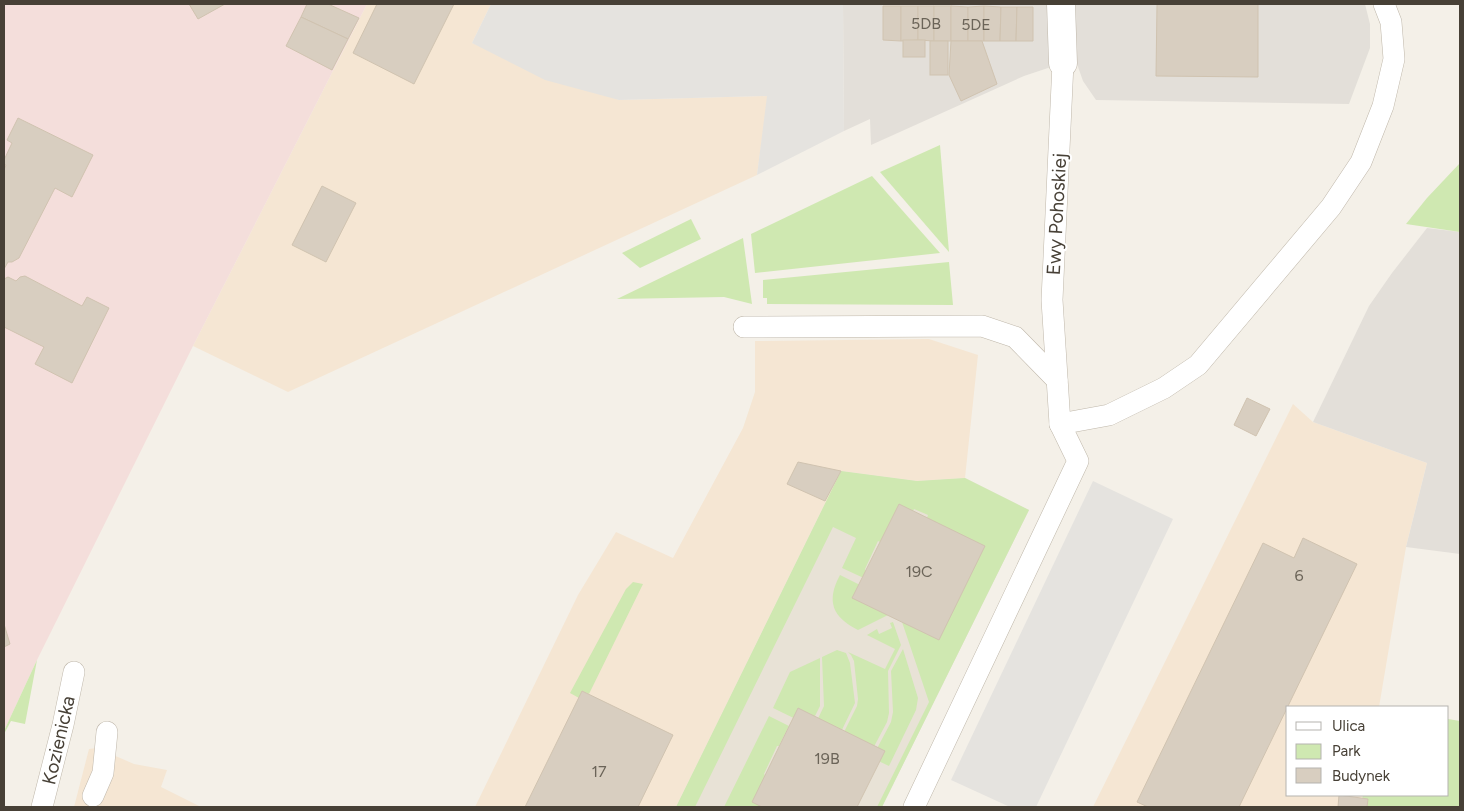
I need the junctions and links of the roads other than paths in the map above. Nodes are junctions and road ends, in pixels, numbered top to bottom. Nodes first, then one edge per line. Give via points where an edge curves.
1 (1061, 4) edge
2 (1384, 4) edge
3 (1063, 63) joint
4 (744, 327) dead end
5 (1057, 380) junction
6 (1060, 424) junction
7 (74, 672) dead end
8 (107, 732) dead end
9 (93, 796) dead end
10 (42, 807) edge
11 (914, 807) edge

1 - 3 street, Ewy Pohoskiej
2 - 6 lane via 1391,22 1394,59 1384,106 1362,162 1331,207 1198,364 1164,388 1109,415
3 - 5 lane, Ewy Pohoskiej via 1052,300
4 - 5 lane via 982,326 1015,337
5 - 6 lane, Ewy Pohoskiej
6 - 11 lane via 1078,460
7 - 10 lane, Kozienicka
8 - 9 lane via 103,773

